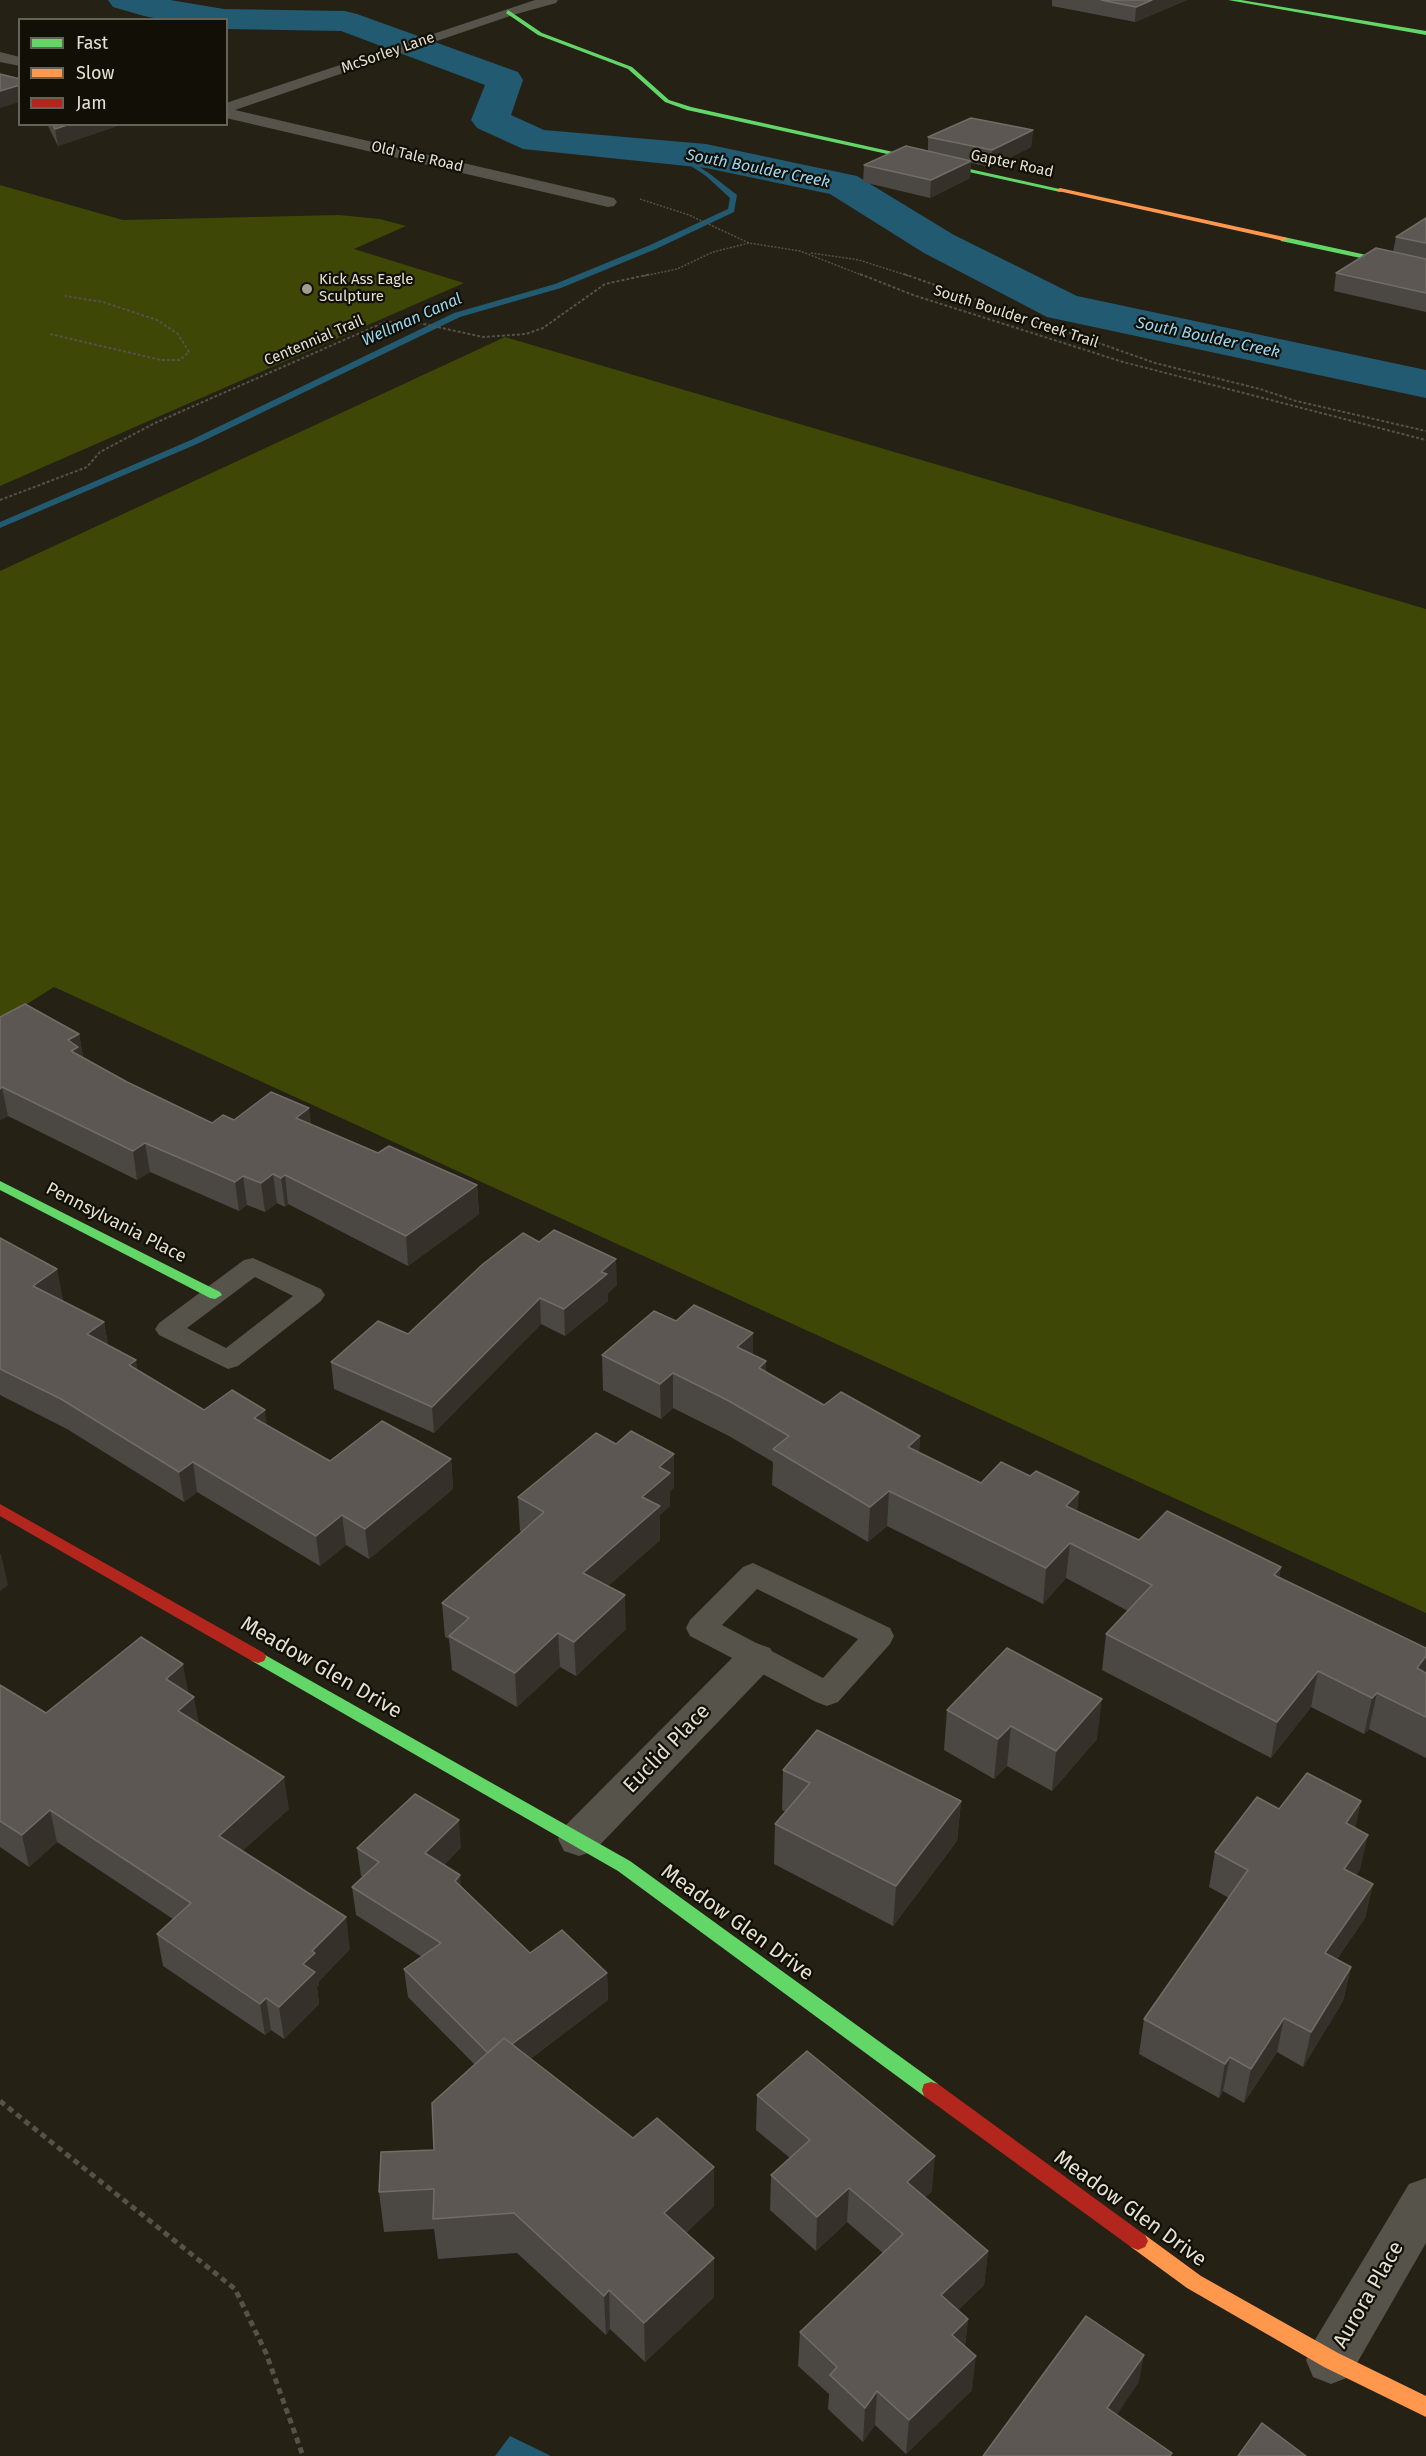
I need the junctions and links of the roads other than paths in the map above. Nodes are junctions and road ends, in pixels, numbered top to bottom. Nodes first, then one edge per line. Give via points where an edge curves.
1 (551, 0) edge
2 (1231, 0) edge
3 (508, 12) junction
4 (1426, 33) edge
5 (0, 57) edge
6 (18, 62) edge
7 (228, 109) edge
8 (228, 110) edge
9 (608, 202) road end
10 (1426, 270) edge
11 (0, 1185) edge
12 (215, 1295) junction
13 (0, 1509) edge
14 (756, 1658) junction
15 (579, 1839) junction
16 (1426, 2199) edge
17 (1331, 2360) junction
18 (1426, 2407) edge

1 - 3 street, McSorley Lane
2 - 4 street
3 - 7 street, McSorley Lane
3 - 10 street, Gapter Road via 540,34 630,68 667,101 689,109
5 - 6 street
8 - 9 street, Old Tale Road
11 - 12 street, Pennsylvania Place
12 - 12 lane via 253,1266 312,1295 228,1360 168,1329
13 - 15 street, Meadow Glen Drive
14 - 14 lane via 827,1694 879,1636 753,1574 701,1628
14 - 15 street, Euclid Place
15 - 17 street, Meadow Glen Drive via 624,1866 1194,2282
16 - 17 street, Aurora Place
17 - 18 street, Meadow Glen Drive

